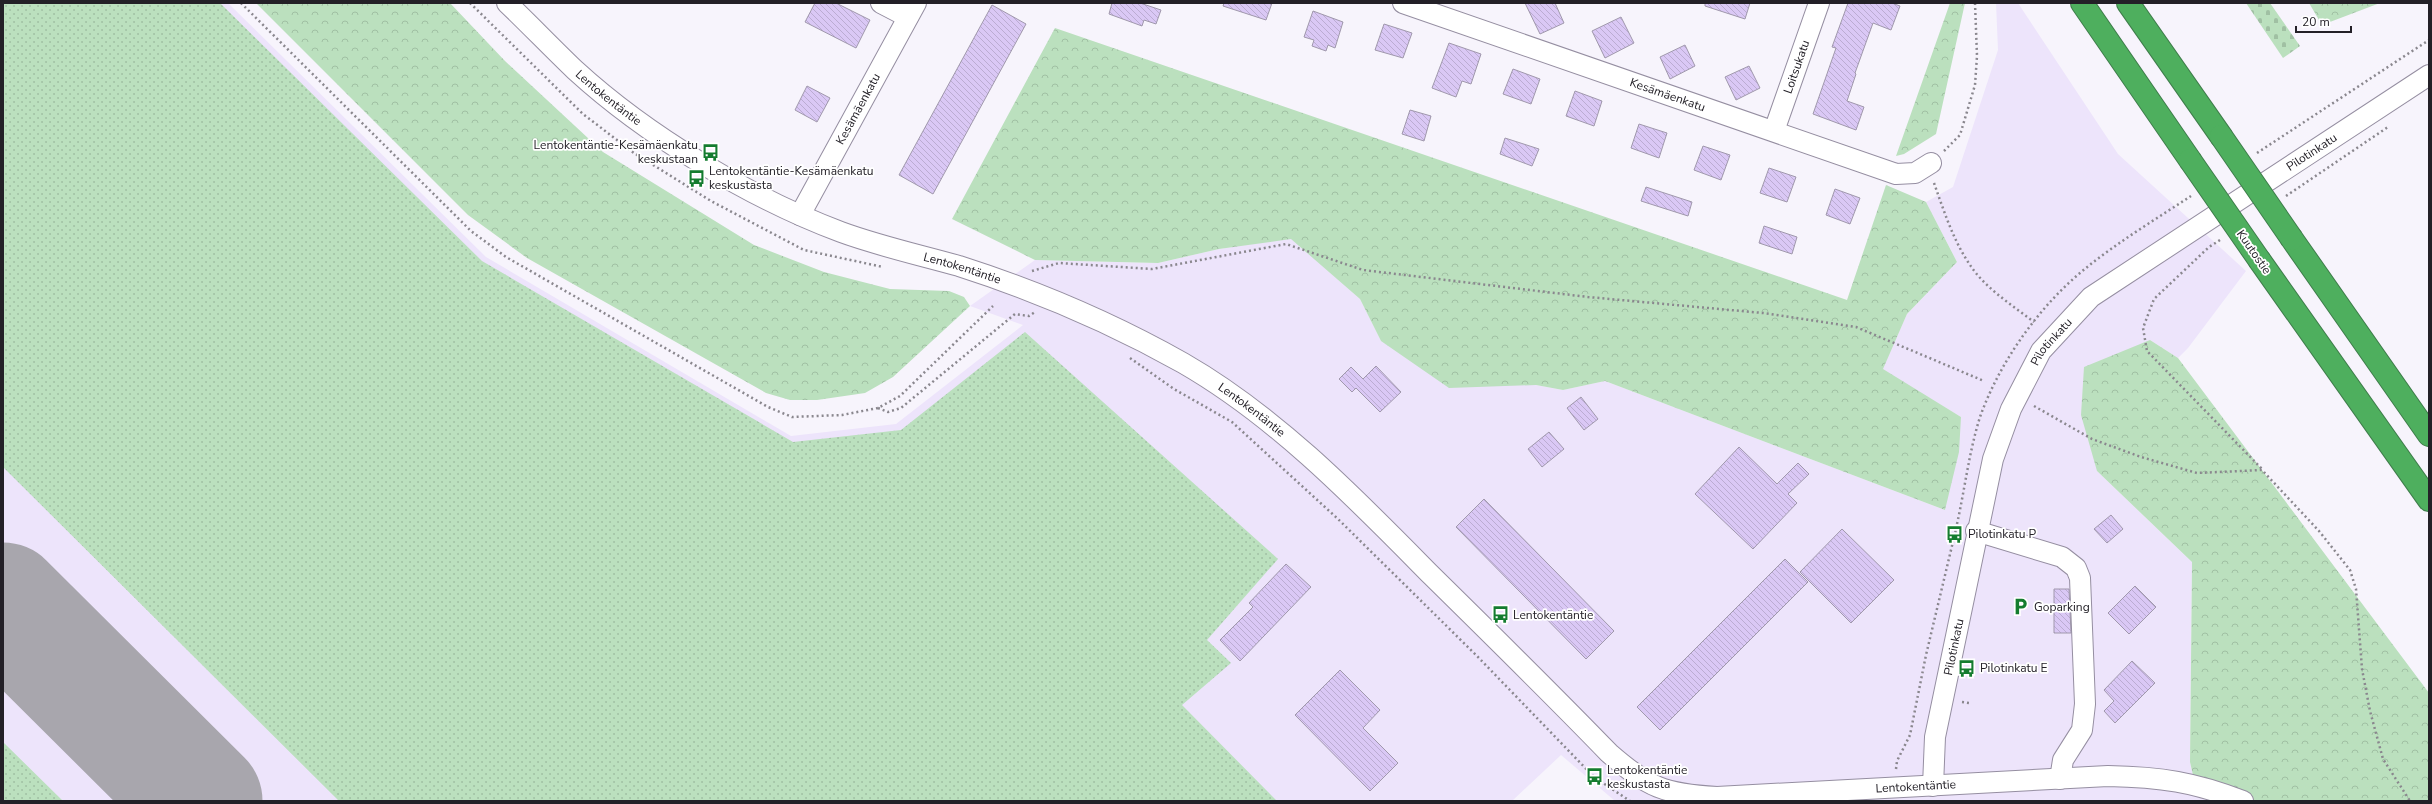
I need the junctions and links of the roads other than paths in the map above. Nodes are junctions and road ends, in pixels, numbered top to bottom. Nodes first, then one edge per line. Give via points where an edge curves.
1 (507, 3) edge
2 (881, 3) edge
3 (1403, 3) edge
4 (1819, 3) edge
5 (2082, 3) edge
6 (2128, 3) edge
7 (912, 10) edge
8 (2429, 74) edge
9 (1774, 131) junction
10 (1923, 168) road end
11 (800, 215) junction
12 (2429, 435) edge
13 (2429, 500) edge
14 (1976, 531) junction
15 (2060, 780) junction
16 (1933, 786) junction
17 (1688, 798) edge
18 (2243, 801) edge

1 - 11 street, Lentokentäntie via 577,71 634,118 702,164
2 - 7 street
3 - 9 street, Kesämäenkatu
4 - 9 street, Loitsukatu
5 - 13 highway, Kuutostie, bridge
6 - 12 highway, bridge
7 - 11 street, Kesämäenkatu
8 - 14 street, Pilotinkatu via 2091,297 2041,351 2011,409 1993,459
9 - 10 street, Kesämäenkatu via 1896,174
11 - 17 street, Lentokentäntie via 843,233 968,270 1086,313 1185,365 1229,392 1305,453 1382,525 1633,774 1654,787
14 - 15 street via 2062,557 2076,568 2080,578 2086,704 2082,730 2063,760
14 - 16 street, Pilotinkatu via 1935,737
15 - 16 street, Lentokentäntie
15 - 18 street, Lentokentäntie via 2149,777 2195,784
16 - 17 street, Lentokentäntie

